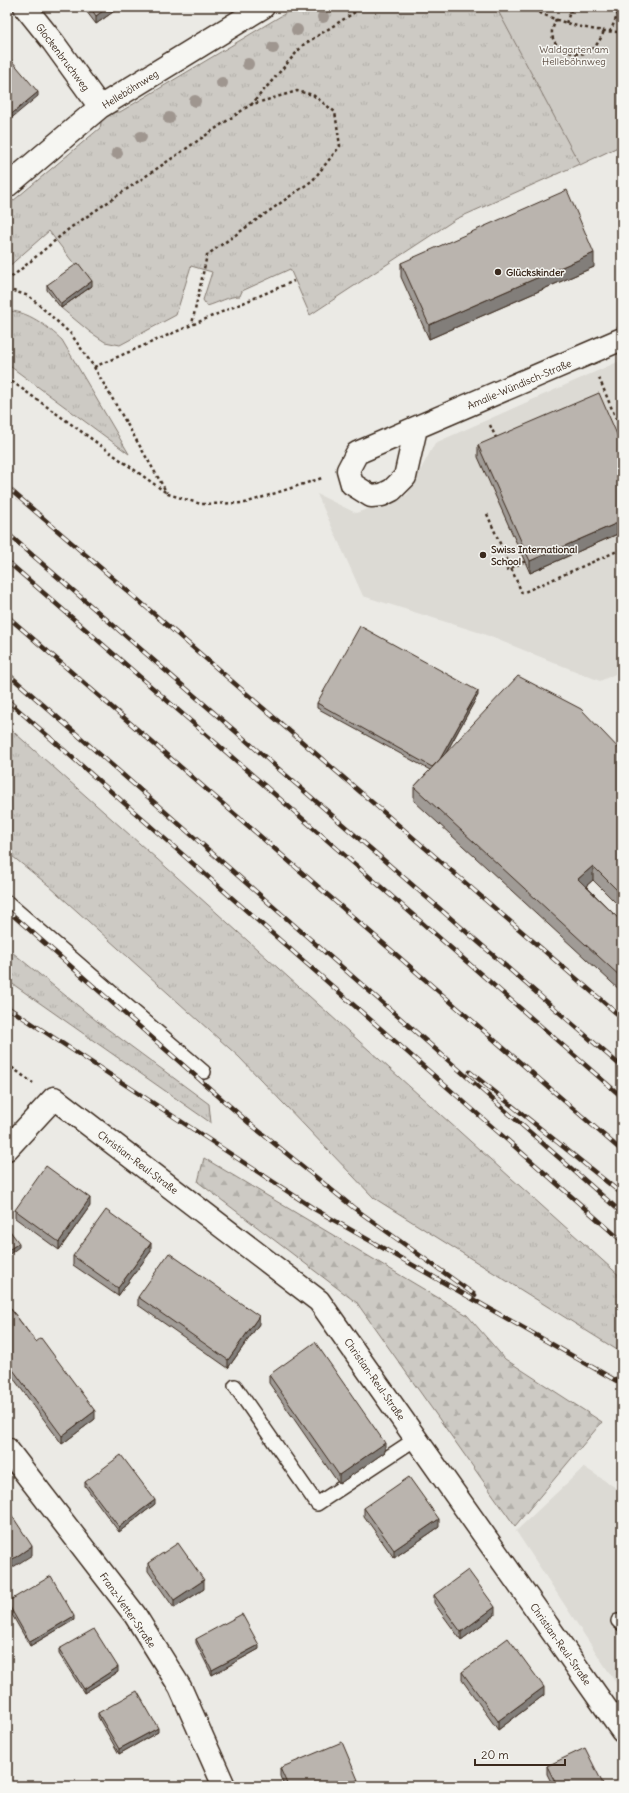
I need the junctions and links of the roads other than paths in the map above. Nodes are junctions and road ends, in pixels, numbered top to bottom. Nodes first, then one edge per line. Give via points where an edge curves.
1 (25, 7) edge
2 (263, 7) edge
3 (100, 107) junction
4 (7, 186) edge
5 (622, 339) edge
6 (416, 428) junction
7 (7, 902) edge
8 (204, 1072) dead end
9 (7, 1149) edge
10 (235, 1386) dead end
11 (417, 1438) junction
12 (7, 1449) edge
13 (622, 1731) edge
14 (224, 1786) edge

1 - 3 street, Glockenbruchweg
2 - 3 street, Helleböhnweg
3 - 4 street, Helleböhnweg
5 - 6 street, Amalie-Wündisch-Straße
6 - 6 street, Amalie-Wündisch-Straße via 357,453 348,470 352,484 371,496 382,495 392,490 405,478
7 - 8 lane
9 - 11 street, Christian-Reul-Straße via 54,1098 319,1300
10 - 11 lane via 317,1504
11 - 13 street, Christian-Reul-Straße
12 - 14 street, Franz-Vetter-Straße via 135,1615 180,1687

